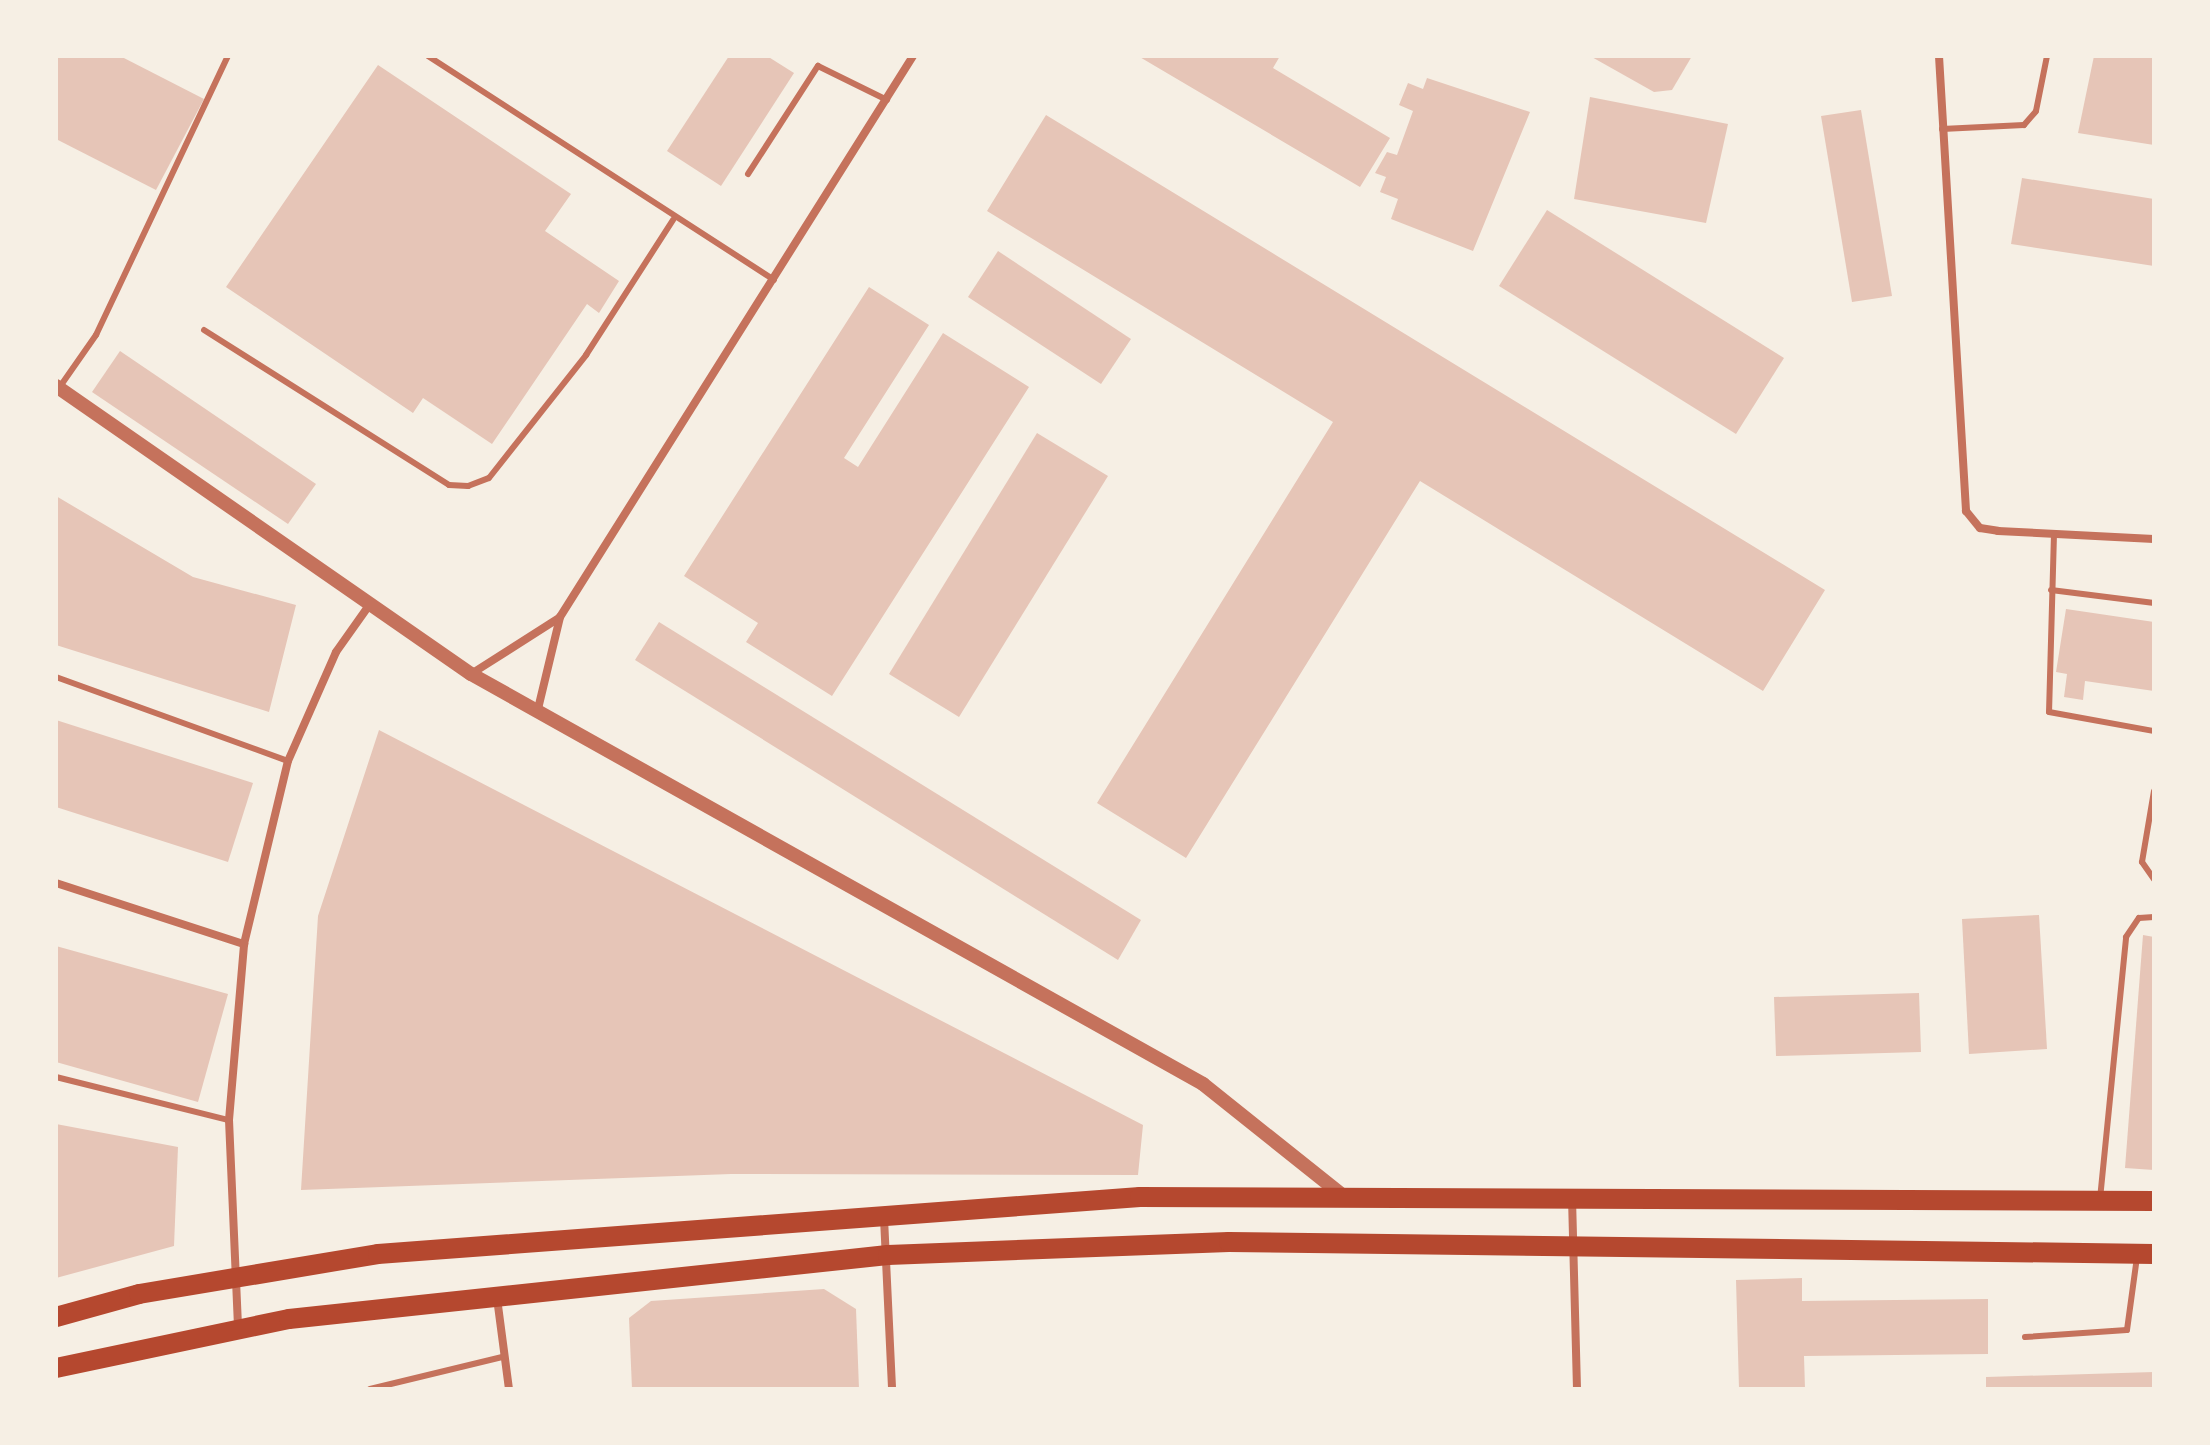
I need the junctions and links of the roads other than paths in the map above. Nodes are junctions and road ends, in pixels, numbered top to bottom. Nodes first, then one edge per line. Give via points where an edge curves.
1 (228, 56) edge
2 (428, 56) edge
3 (913, 56) edge
4 (1939, 56) edge
5 (2047, 56) edge
6 (887, 100) junction
7 (1942, 129) junction
8 (748, 174) dead end
9 (673, 220) junction
10 (776, 281) junction
11 (204, 330) dead end
12 (57, 387) edge
13 (2054, 534) junction
14 (2154, 539) edge
15 (2051, 590) junction
16 (2154, 603) edge
17 (370, 604) junction
18 (560, 617) junction
19 (471, 674) junction
20 (56, 677) edge
21 (537, 713) junction
22 (2154, 731) edge
23 (288, 761) junction
24 (2154, 791) edge
25 (2154, 879) edge
26 (56, 883) edge
27 (2154, 917) edge
28 (244, 944) junction
29 (56, 1077) edge
30 (229, 1120) junction
31 (1341, 1194) junction
32 (1572, 1198) junction
33 (2100, 1199) junction
34 (2154, 1201) edge
35 (883, 1211) junction
36 (1574, 1243) junction
37 (2146, 1254) edge
38 (888, 1255) junction
39 (233, 1276) junction
40 (496, 1293) junction
41 (56, 1317) edge
42 (238, 1326) junction
43 (2025, 1337) dead end
44 (502, 1357) junction
45 (56, 1368) edge
46 (370, 1389) edge
47 (509, 1389) edge
48 (892, 1389) edge
49 (1577, 1389) edge

1 - 12 lane via 96,335
2 - 9 lane
3 - 6 street
4 - 7 street
5 - 7 lane via 2036,111 2024,125
6 - 8 lane via 818,66
6 - 10 street
7 - 13 street via 1966,511 1980,528
9 - 10 lane
9 - 11 lane via 586,355 489,478 468,486 449,485
10 - 18 street
12 - 17 street
13 - 14 street
13 - 15 lane
15 - 16 lane
15 - 22 lane via 2049,712
17 - 19 street
17 - 23 street via 336,652
18 - 19 street
18 - 21 street
19 - 21 street
20 - 23 lane
21 - 31 street via 1203,1084
23 - 28 street
24 - 25 lane via 2142,862
26 - 28 street
27 - 33 lane via 2139,918 2126,937
28 - 30 street
29 - 30 lane
30 - 39 street
31 - 32 main road
31 - 35 main road
32 - 33 main road
32 - 36 street
33 - 34 main road
35 - 38 street
35 - 39 main road via 393,1252
36 - 37 main road
36 - 38 main road via 1229,1242
36 - 49 street
37 - 43 lane via 2127,1330
38 - 40 main road
38 - 48 street
39 - 41 main road
39 - 42 street
40 - 42 main road
40 - 44 street
42 - 45 main road
44 - 46 lane
44 - 47 street

